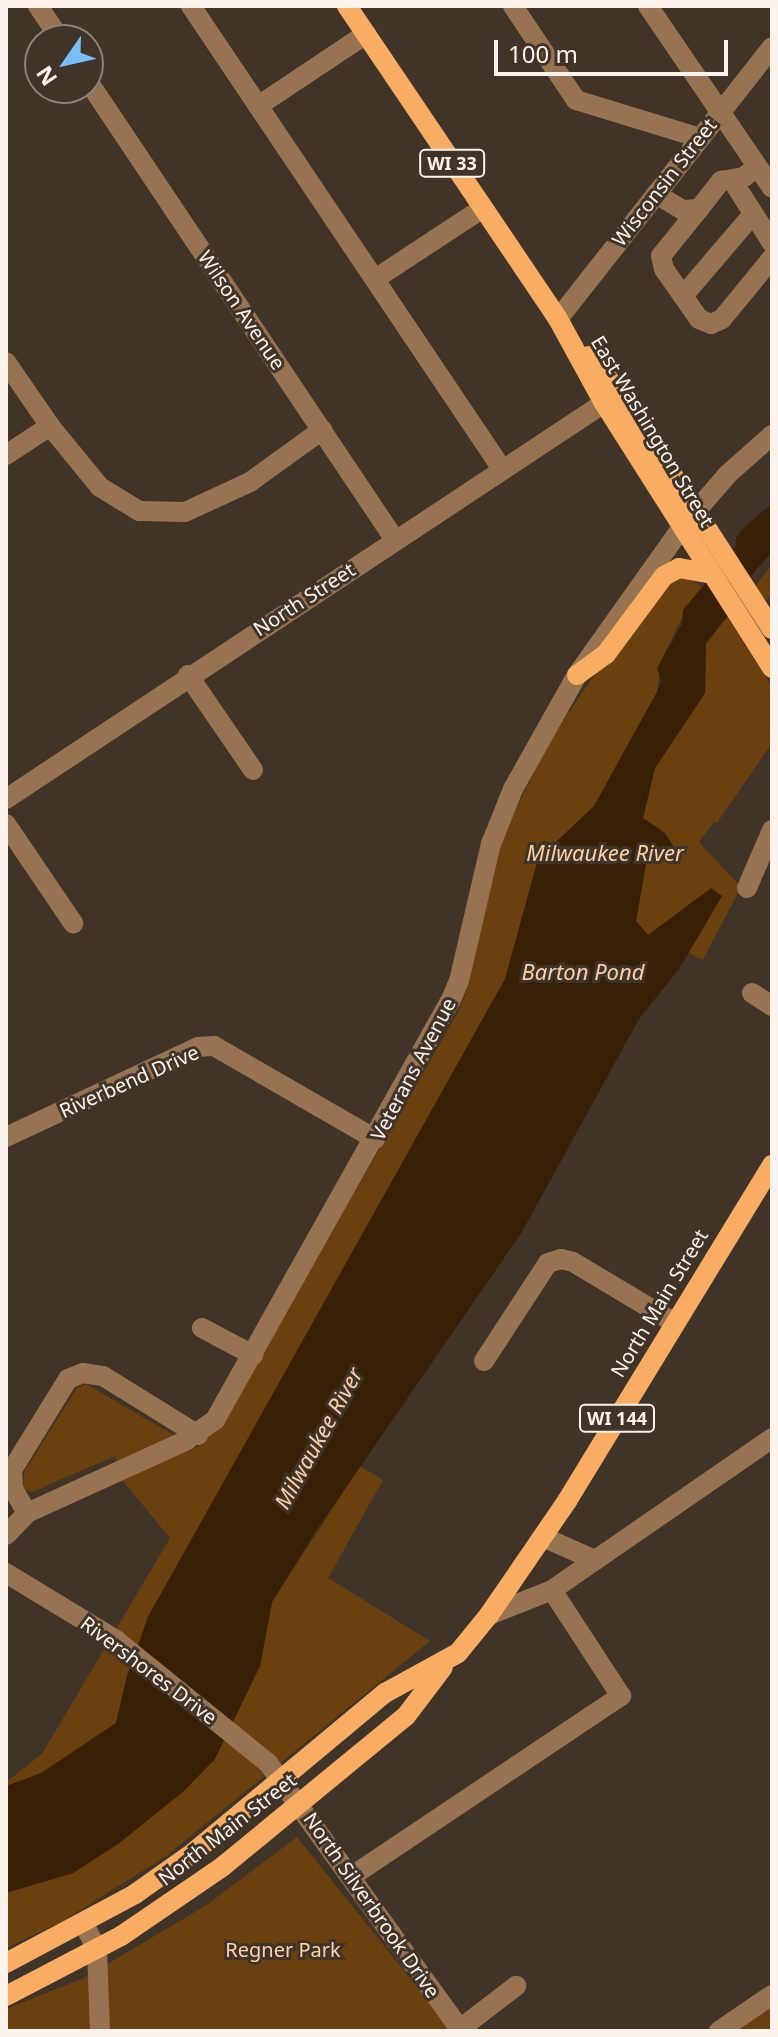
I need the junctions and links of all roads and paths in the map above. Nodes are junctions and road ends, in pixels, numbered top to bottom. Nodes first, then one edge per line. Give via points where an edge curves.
1 (38, 6) edge
2 (191, 6) edge
3 (347, 6) edge
4 (513, 6) edge
5 (648, 6) edge
6 (50, 24) edge
7 (366, 34) junction
8 (772, 47) edge
9 (103, 104) edge
10 (258, 106) junction
11 (720, 112) junction
12 (700, 138) junction
13 (757, 167) junction
14 (732, 180) junction
15 (772, 188) edge
16 (656, 194) junction
17 (483, 208) junction
18 (699, 209) junction
19 (753, 214) junction
20 (772, 243) edge
21 (772, 258) edge
22 (375, 279) junction
23 (683, 296) junction
24 (558, 319) junction
25 (6, 362) edge
26 (604, 403) junction
27 (50, 426) junction
28 (322, 430) junction
29 (772, 435) edge
30 (6, 455) edge
31 (502, 469) junction
32 (689, 518) junction
33 (395, 540) junction
34 (711, 565) junction
35 (772, 629) edge
36 (772, 668) edge
37 (188, 675) junction
38 (577, 675) junction
39 (253, 770) dead end
40 (6, 799) edge
41 (6, 824) edge
42 (772, 830) edge
43 (747, 888) dead end
44 (73, 923) dead end
45 (752, 993) dead end
46 (772, 1006) edge
47 (6, 1137) edge
48 (375, 1139) junction
49 (772, 1165) edge
50 (675, 1323) junction
51 (202, 1328) dead end
52 (253, 1355) junction
53 (484, 1361) dead end
54 (198, 1435) junction
55 (772, 1438) edge
56 (27, 1513) junction
57 (6, 1535) edge
58 (543, 1537) junction
59 (595, 1560) junction
60 (6, 1573) edge
61 (552, 1590) junction
62 (489, 1615) junction
63 (448, 1660) junction
64 (281, 1780) junction
65 (299, 1804) junction
66 (352, 1876) junction
67 (84, 1924) junction
68 (97, 1950) junction
69 (6, 1963) edge
70 (516, 1986) dead end
71 (772, 1995) edge
72 (6, 1996) edge
73 (460, 2030) edge
74 (100, 2031) edge
75 (719, 2031) edge

1 - 6 street
2 - 10 street
3 - 7 main road, East Washington Street / WI 33
4 - 12 street via 576,100
5 - 11 street
7 - 10 street
7 - 17 main road, East Washington Street / WI 33
8 - 11 street, Wisconsin Street
9 - 28 street, Wilson Avenue
10 - 22 street
11 - 12 street, Wisconsin Street
11 - 13 street
12 - 16 street, Wisconsin Street
13 - 14 street
13 - 15 street
14 - 18 street via 721,181
14 - 19 street
16 - 18 street via 683,210
16 - 24 street, Wisconsin Street
17 - 22 street
17 - 24 main road, East Washington Street / WI 33
18 - 23 street via 661,256
19 - 20 street
19 - 23 street
21 - 23 street via 722,319 711,324 699,319
22 - 31 street
24 - 26 main road, East Washington Street / WI 33
24 - 32 main road, East Washington Street / WI 33 via 619,392
25 - 27 street
26 - 31 street, North Street
26 - 32 main road, East Washington Street / WI 33
27 - 28 street via 100,487 139,511 185,512 250,482
27 - 30 street
28 - 33 street, Wilson Avenue
29 - 32 street, Veterans Avenue
31 - 33 street, North Street
32 - 34 main road, East Washington Street / WI 33
32 - 38 street, Veterans Avenue
33 - 37 street, North Street
34 - 35 main road, WI 33
34 - 36 main road, WI 33
34 - 38 main road via 679,568 664,576 613,647
37 - 39 street
37 - 40 street, North Street
38 - 48 street, Veterans Avenue via 502,816 450,1002
41 - 44 street
42 - 43 street
45 - 46 street
47 - 48 street, Riverbend Drive via 198,1047 214,1046
48 - 52 street, Veterans Avenue
49 - 50 main road, North Main Street / WI 144
50 - 53 street via 561,1259 548,1263
50 - 58 main road, North Main Street / WI 144
51 - 52 street
52 - 54 street, Veterans Avenue via 215,1420
54 - 56 street, Veterans Avenue
54 - 56 street via 103,1376 83,1373 68,1379 12,1470 13,1489
55 - 59 street
56 - 57 street, Veterans Avenue
58 - 59 street
58 - 62 main road, North Main Street / WI 144
59 - 61 street
60 - 64 street, Rivershores Drive via 116,1640 241,1738
61 - 62 street
61 - 66 street via 621,1696
62 - 63 main road, North Main Street / WI 144
63 - 64 main road, North Main Street / WI 144 via 385,1693
63 - 65 main road, North Main Street / WI 144 via 406,1716
64 - 65 street, North Silverbrook Drive
64 - 67 main road, North Main Street / WI 144 via 194,1852
65 - 66 street, North Silverbrook Drive
65 - 68 main road, North Main Street / WI 144 via 222,1867
66 - 73 street, North Silverbrook Drive
67 - 68 street
67 - 69 main road, North Main Street / WI 144
68 - 72 main road, North Main Street / WI 144
68 - 74 street
70 - 73 street
71 - 75 street

